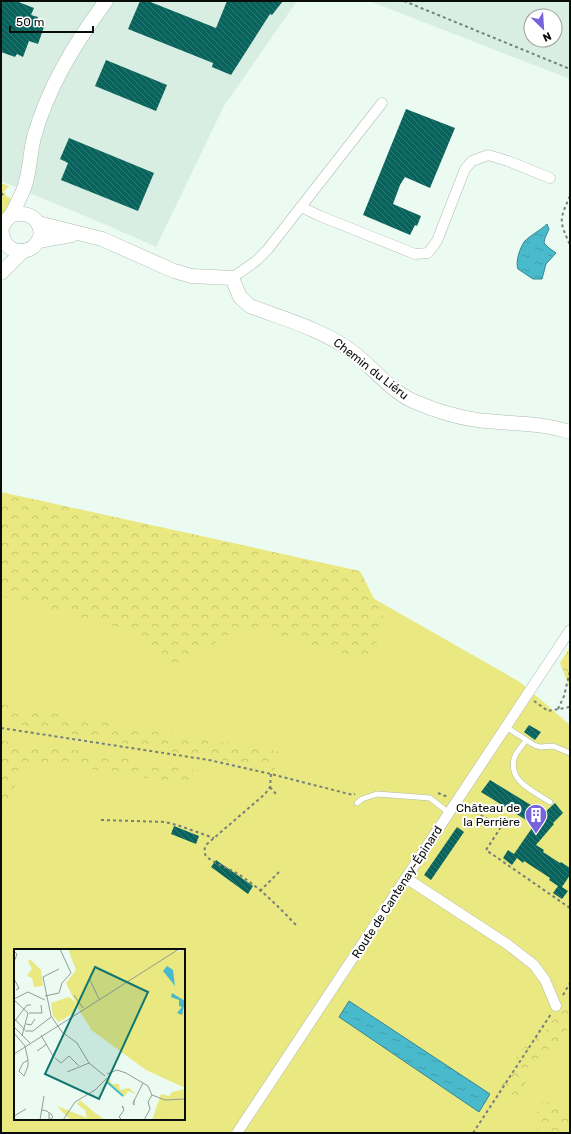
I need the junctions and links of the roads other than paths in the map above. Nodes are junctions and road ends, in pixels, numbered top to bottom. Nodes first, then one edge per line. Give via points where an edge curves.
1 (106, 1) edge
2 (382, 103) dead end
3 (550, 178) dead end
4 (25, 186) junction
5 (301, 207) junction
6 (10, 216) junction
7 (36, 221) junction
8 (78, 234) junction
9 (4, 241) junction
10 (38, 241) junction
11 (23, 251) junction
12 (1, 263) edge
13 (1, 273) edge
14 (232, 278) junction
15 (570, 432) edge
16 (570, 630) edge
17 (506, 727) junction
18 (526, 740) junction
19 (570, 753) edge
20 (550, 802) dead end
21 (357, 803) dead end
22 (449, 813) junction
23 (406, 878) junction
24 (556, 1006) road end
25 (237, 1133) edge

1 - 4 street via 74,47 53,88 34,136
2 - 5 street
3 - 5 street via 488,155 472,161 465,169 437,241 428,252 415,254
4 - 6 street
4 - 7 street
5 - 14 street via 268,249
6 - 7 street via 23,213
6 - 9 street via 2,226
7 - 8 street
7 - 10 street via 40,229
8 - 10 street
8 - 14 street via 102,239 174,271 192,276
9 - 11 street via 11,249
9 - 12 street
10 - 11 street
11 - 13 street
14 - 15 street, Chemin du Liéru via 240,297 250,306 328,336 350,350 389,385 412,400 447,414
16 - 17 street, Route de Cantenay-Épinard
17 - 18 lane
17 - 22 street, Route de Cantenay-Épinard via 463,803
18 - 19 lane via 540,747 553,746
18 - 20 lane via 515,755 513,769 519,781
21 - 22 lane via 377,794 430,798
22 - 23 street, Route de Cantenay-Épinard
23 - 24 street via 507,944 534,965 545,980
23 - 25 street, Route de Cantenay-Épinard

